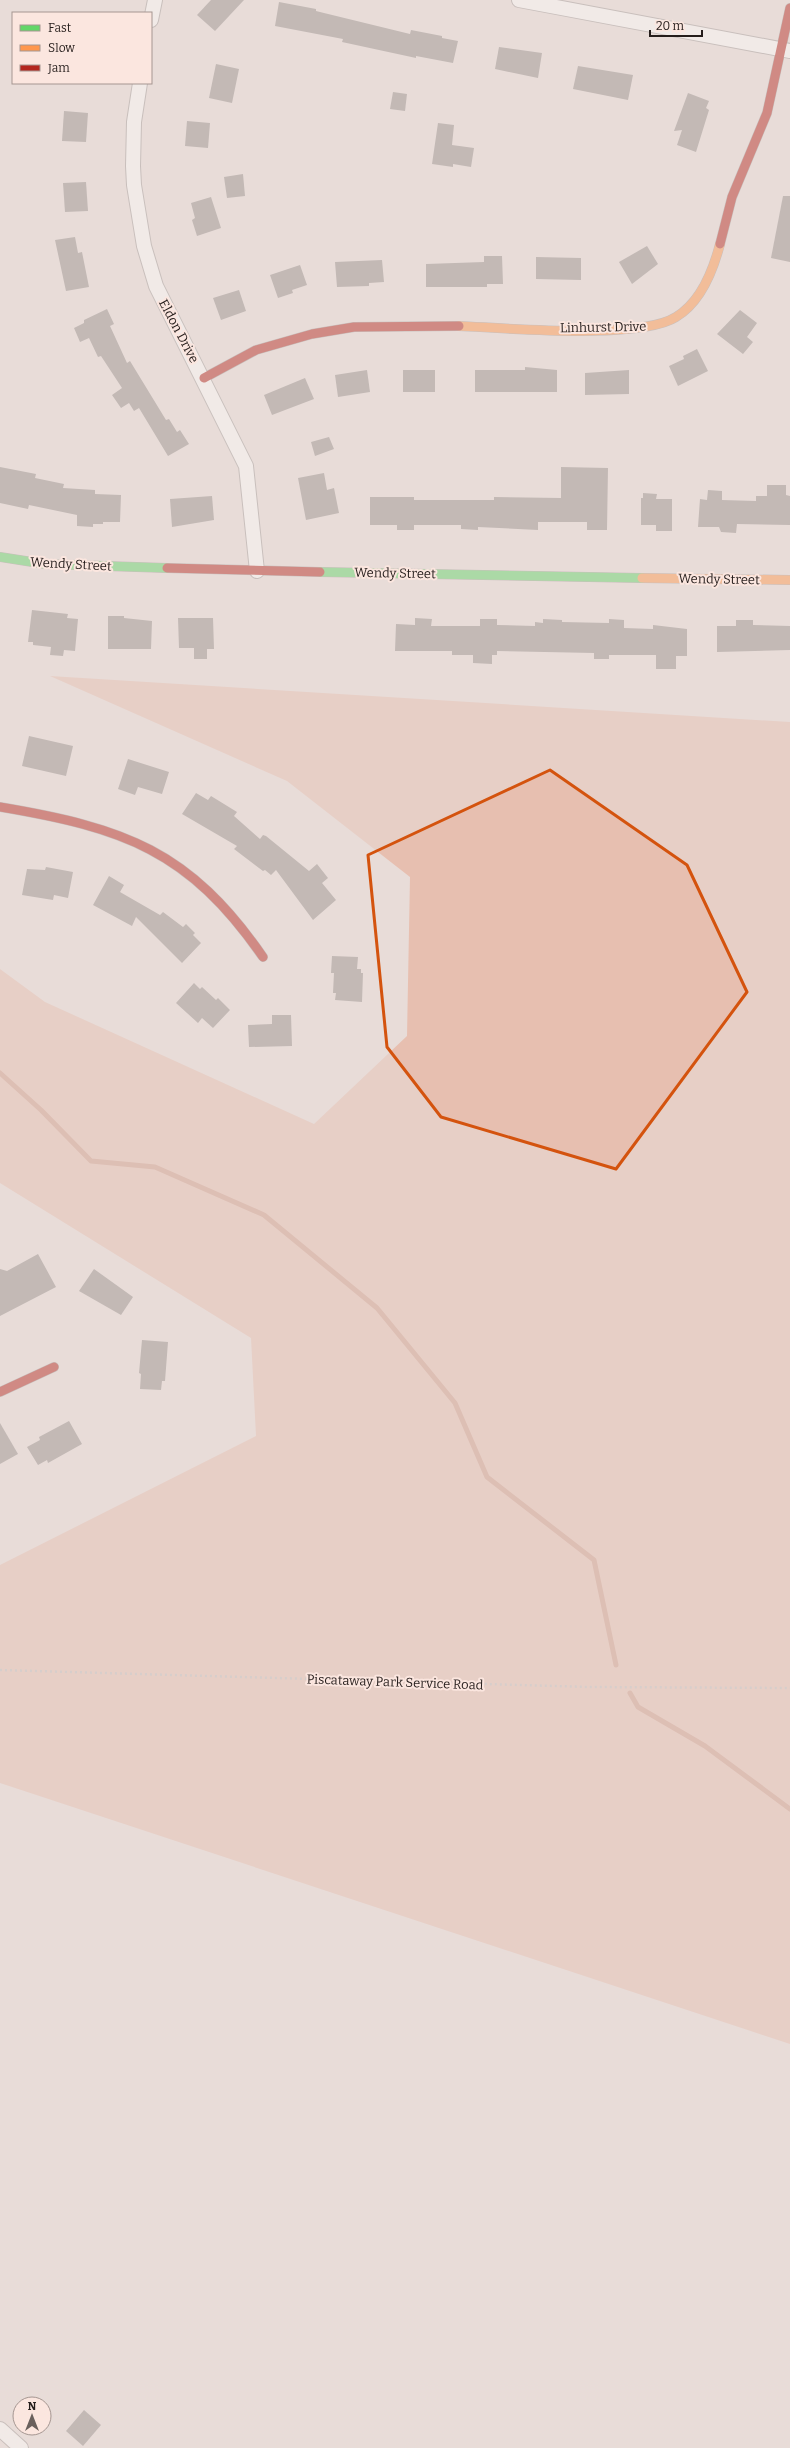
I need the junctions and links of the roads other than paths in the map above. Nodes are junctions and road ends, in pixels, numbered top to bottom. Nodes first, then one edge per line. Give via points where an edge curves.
1 (155, 0) edge
2 (519, 0) edge
3 (790, 8) edge
4 (152, 15) edge
5 (786, 50) edge
6 (140, 84) edge
7 (204, 378) junction
8 (0, 557) edge
9 (257, 571) junction
10 (790, 580) edge
11 (0, 807) edge
12 (263, 957) dead end
13 (54, 1367) dead end
14 (0, 1392) edge
15 (0, 2429) edge
16 (21, 2448) edge

1 - 4 street
2 - 5 street
3 - 5 street, Linhurst Drive
5 - 7 street, Linhurst Drive via 767,113 732,197 714,264 701,292 691,305 675,318 645,328 411,325 354,327 312,334 256,350
6 - 7 street, Eldon Drive via 134,122 133,166 144,246 156,286
7 - 9 street, Eldon Drive via 246,466
8 - 9 street, Wendy Street via 45,564
9 - 10 street, Wendy Street
11 - 12 street via 63,818 111,831 162,856 186,871 229,911 244,927
13 - 14 street
15 - 16 street

